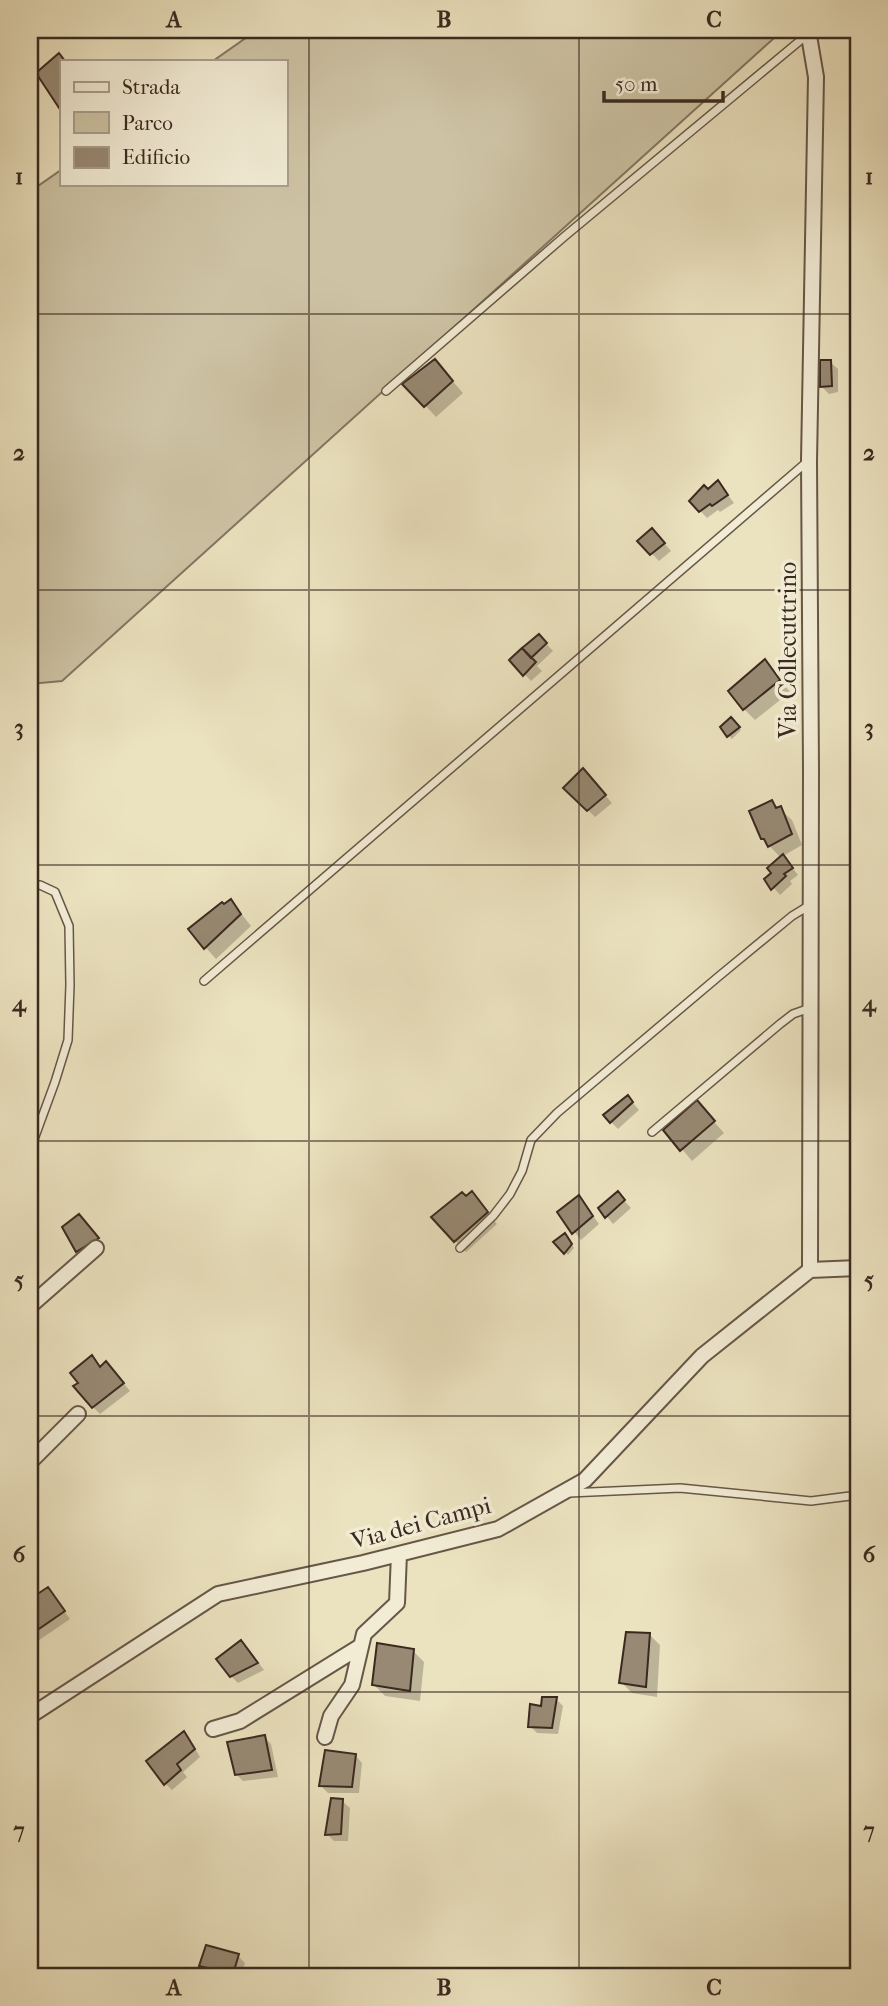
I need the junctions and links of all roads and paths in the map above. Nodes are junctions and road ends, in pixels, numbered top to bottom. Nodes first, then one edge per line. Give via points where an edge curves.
1 (810, 31) edge
2 (386, 391) dead end
3 (809, 461) junction
4 (30, 886) edge
5 (811, 905) junction
6 (204, 981) dead end
7 (811, 1008) junction
8 (652, 1132) dead end
9 (30, 1150) edge
10 (96, 1248) dead end
11 (460, 1248) dead end
12 (858, 1268) edge
13 (810, 1270) junction
14 (30, 1307) edge
15 (78, 1414) dead end
16 (30, 1462) edge
17 (561, 1493) junction
18 (858, 1495) edge
19 (399, 1554) junction
20 (361, 1646) junction
21 (30, 1716) edge
22 (213, 1729) dead end
23 (325, 1737) dead end

1 - 2 lane
1 - 3 street, Via Collecuttrino via 816,100
3 - 5 street, Via Collecuttrino
3 - 6 lane
4 - 9 lane via 55,892 69,926 70,985 68,1040
5 - 7 street, Via Collecuttrino
5 - 11 lane via 782,924 557,1113 531,1140 510,1194
7 - 8 lane via 780,1024
7 - 13 street, Via Collecuttrino
10 - 14 street
12 - 13 street
13 - 17 street, Via dei Campi via 702,1356 585,1480
15 - 16 street
17 - 18 lane via 680,1488 811,1501
17 - 19 street, Via dei Campi via 498,1529
19 - 20 street via 397,1603 364,1634
19 - 21 street, Via dei Campi via 218,1594
20 - 22 street via 240,1721
20 - 23 street via 352,1685 331,1716

